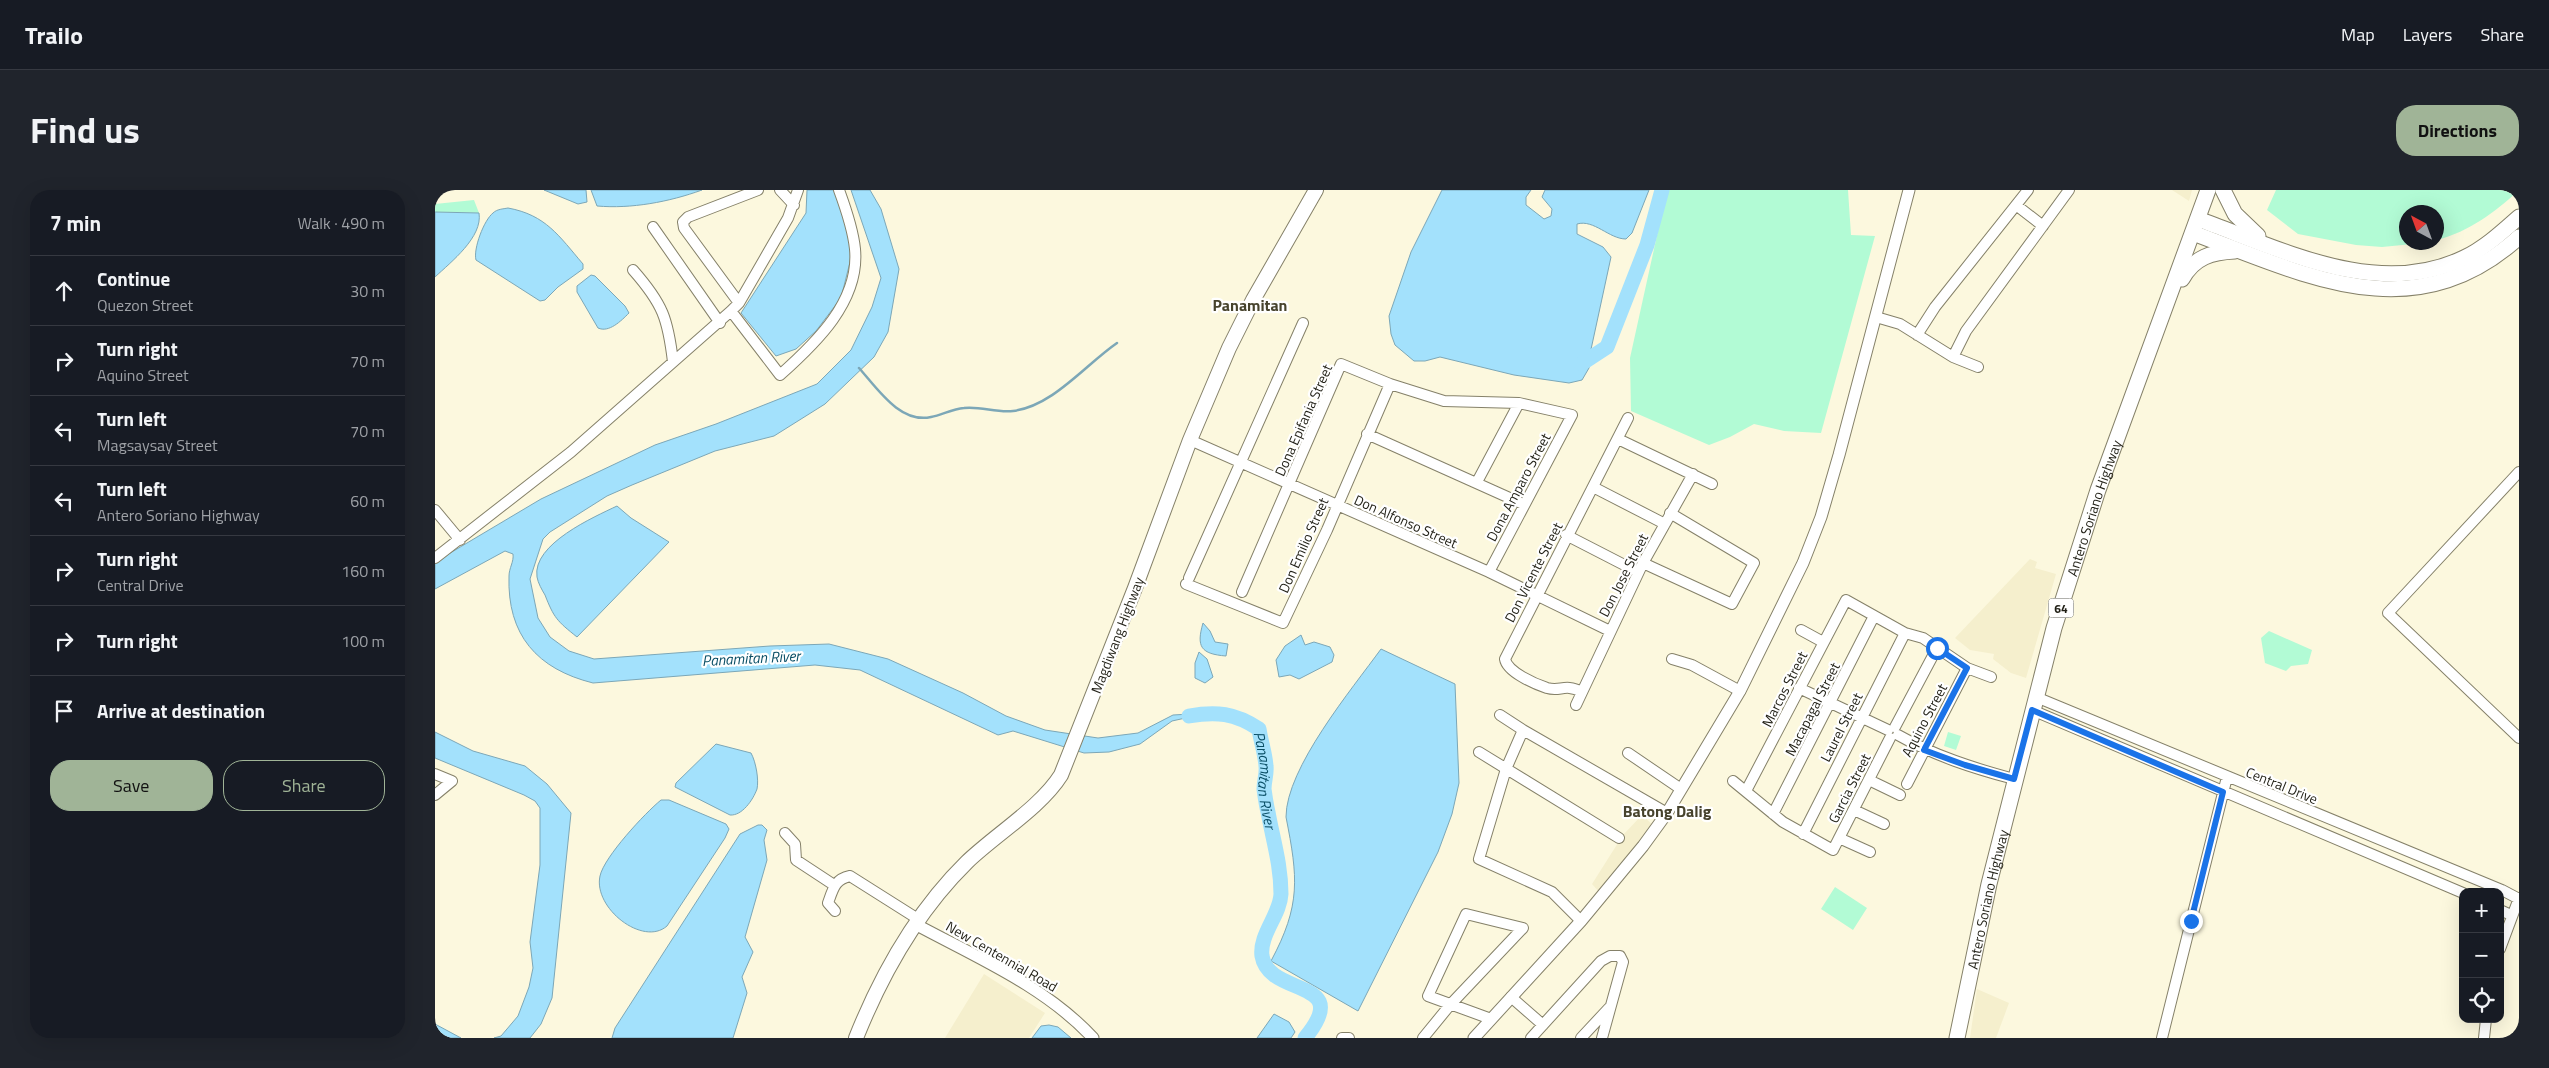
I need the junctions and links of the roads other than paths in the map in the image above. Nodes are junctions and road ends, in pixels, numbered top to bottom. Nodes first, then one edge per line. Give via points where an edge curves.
1 (758, 190) edge
2 (780, 190) edge
3 (798, 190) edge
4 (839, 190) edge
5 (1316, 190) edge
6 (1909, 190) edge
7 (2028, 190) edge
8 (2069, 190) edge
9 (2208, 190) edge
10 (2223, 190) edge
11 (794, 205) junction
12 (2016, 205) junction
13 (2519, 217) edge
14 (2198, 219) junction
15 (2043, 226) junction
16 (653, 227) dead end
17 (2193, 233) junction
18 (2519, 237) edge
19 (2272, 246) junction
20 (2242, 251) junction
21 (633, 270) dead end
22 (739, 303) junction
23 (2167, 304) junction
24 (731, 311) junction
25 (1876, 317) junction
26 (720, 323) junction
27 (1303, 323) dead end
28 (1917, 335) junction
29 (1953, 357) junction
30 (673, 362) junction
31 (1978, 367) dead end
32 (1390, 384) junction
33 (1519, 403) junction
34 (1572, 415) joint
35 (1628, 418) dead end
36 (1367, 434) junction
37 (1618, 439) junction
38 (1190, 440) junction
39 (1241, 463) junction
40 (2519, 472) edge
41 (1693, 474) junction
42 (1477, 482) junction
43 (1712, 484) dead end
44 (1289, 485) junction
45 (1593, 487) junction
46 (1523, 504) junction
47 (1337, 505) junction
48 (435, 510) edge
49 (1670, 513) junction
50 (1665, 524) junction
51 (1566, 536) junction
52 (460, 540) junction
53 (435, 558) edge
54 (1640, 567) junction
55 (1489, 572) junction
56 (1242, 592) dead end
57 (1536, 596) junction
58 (1874, 616) junction
59 (1801, 630) dead end
60 (1610, 631) junction
61 (1905, 633) junction
62 (1823, 642) junction
63 (1937, 648) junction
64 (1672, 659) dead end
65 (1967, 668) junction
66 (1991, 677) dead end
67 (1799, 688) junction
68 (1740, 691) junction
69 (1582, 692) junction
70 (1831, 703) junction
71 (2034, 703) junction
72 (1576, 705) dead end
73 (1500, 715) dead end
74 (1861, 717) junction
75 (1523, 730) junction
76 (1893, 732) junction
77 (2519, 738) edge
78 (1924, 750) junction
79 (1479, 752) dead end
80 (1628, 753) dead end
81 (1506, 769) junction
82 (435, 774) edge
83 (2227, 777) junction
84 (2014, 779) junction
85 (1869, 780) junction
86 (1733, 781) dead end
87 (1907, 784) dead end
88 (1681, 790) junction
89 (1746, 791) junction
90 (2223, 792) junction
91 (435, 795) edge
92 (1900, 795) dead end
93 (1855, 810) junction
94 (1667, 814) junction
95 (1773, 814) junction
96 (1884, 824) dead end
97 (785, 833) dead end
98 (1803, 834) junction
99 (1619, 838) dead end
100 (1839, 838) junction
101 (1870, 852) dead end
102 (834, 885) junction
103 (2459, 891) edge
104 (2519, 898) edge
105 (835, 911) dead end
106 (2504, 912) edge
107 (2511, 915) junction
108 (1581, 921) junction
109 (916, 922) junction
110 (2504, 936) edge
111 (1511, 997) junction
112 (1450, 1005) junction
113 (1610, 1007) junction
114 (1491, 1019) junction
115 (2486, 1023) edge
116 (1543, 1025) junction
117 (857, 1038) edge
118 (1093, 1038) edge
119 (1341, 1038) edge
120 (1349, 1038) edge
121 (1423, 1038) edge
122 (1474, 1038) edge
123 (1531, 1038) edge
124 (1581, 1038) edge
125 (1602, 1038) edge
126 (1957, 1038) edge
127 (2162, 1038) edge
128 (2484, 1038) edge

1 - 22 street via 688,217 683,222 684,228
2 - 11 street
3 - 11 street
4 - 24 street via 852,231 855,272 845,301 804,354 780,375
5 - 38 main road, Magdiwang Highway via 1245,316
6 - 25 street
7 - 12 street
8 - 15 street
9 - 14 main road, Antero Soriano Highway / 64
10 - 19 main road via 2242,223
11 - 22 street
12 - 15 street
12 - 28 street via 1935,307
13 - 19 main road via 2464,258 2400,274 2344,269
14 - 17 main road, Antero Soriano Highway / 64
14 - 19 main road
15 - 29 street via 1966,331
16 - 26 street
17 - 20 main road
17 - 23 main road, Antero Soriano Highway / 64
18 - 20 main road via 2471,272 2437,283 2381,290 2343,285
20 - 23 main road via 2221,252 2201,258 2185,272
21 - 30 street via 661,305
22 - 24 street
23 - 71 main road, Antero Soriano Highway / 64 via 2093,505
24 - 26 street
25 - 28 street via 1900,324
25 - 68 street via 1821,517 1803,563
26 - 30 street
27 - 39 street, Don Emilio Street
28 - 29 street
29 - 31 street
30 - 52 street via 571,452
32 - 33 street, Dona Epifania Street via 1444,400
32 - 36 street, Don Emilio Street
32 - 44 street, Dona Epifania Street via 1341,364
33 - 34 street, Dona Epifania Street
33 - 42 street
34 - 46 street, Dona Amparo Street
35 - 37 street, Don Vicente Street
36 - 42 street
36 - 47 street, Don Emilio Street
37 - 41 street
37 - 45 street, Don Vicente Street
38 - 39 street, Don Alfonso Street
38 - 109 main road, Magdiwang Highway via 1071,753 1052,788 967,862 941,888
39 - 44 street, Don Alfonso Street
39 - 47 street, Don Emilio Street via 1187,582 1283,623
40 - 77 street via 2388,613
41 - 43 street
41 - 49 street, Don Jose Street
42 - 46 street
44 - 47 street, Don Alfonso Street
44 - 56 street, Dona Epifania Street
45 - 50 street
45 - 51 street, Don Vicente Street
46 - 55 street, Dona Amparo Street
47 - 55 street, Don Alfonso Street
48 - 52 street
49 - 50 street, Don Jose Street
49 - 54 street via 1754,563 1732,604
50 - 54 street, Don Jose Street
51 - 54 street
51 - 57 street, Don Vicente Street
52 - 53 street
54 - 60 street, Don Jose Street
55 - 57 street, Don Alfonso Street
57 - 60 street, Don Alfonso Street
57 - 69 street, Don Vicente Street via 1505,659 1506,665 1549,689 1571,686
58 - 61 street
58 - 62 street, Marcos Street via 1846,600
58 - 70 street, Macapagal Street
59 - 62 street
60 - 69 street, Don Jose Street
61 - 63 street via 1923,638
61 - 74 street, Laurel Street
62 - 67 street, Marcos Street
63 - 65 street
63 - 76 street, Garcia Street
64 - 68 street via 1692,665
65 - 66 street
65 - 78 street, Aquino Street
67 - 70 street
67 - 89 street, Marcos Street
68 - 88 street
69 - 72 street, Don Jose Street
70 - 74 street
70 - 95 street, Macapagal Street
71 - 83 street, Central Drive
71 - 84 main road, Antero Soriano Highway / 64
71 - 90 street, Central Drive
73 - 75 street
74 - 76 street
74 - 98 street, Laurel Street
75 - 81 street
75 - 94 street
76 - 78 street
76 - 85 street, Garcia Street
78 - 84 street
78 - 87 street, Aquino Street
79 - 81 street
80 - 88 street
81 - 99 street
81 - 108 street via 1479,858 1552,892
82 - 91 street via 452,781
83 - 90 street
83 - 104 street, Central Drive
84 - 126 main road, Antero Soriano Highway / 64
85 - 92 street
85 - 93 street, Garcia Street
86 - 89 street
88 - 94 street
89 - 95 street
90 - 103 street, Central Drive
90 - 127 street
93 - 96 street
93 - 100 street, Garcia Street
94 - 108 street
95 - 98 street
97 - 102 street via 795,844 796,860
98 - 100 street, Garcia Street via 1833,850
100 - 101 street
102 - 105 street via 828,903
102 - 109 street via 850,876
104 - 107 street
106 - 107 street
107 - 110 street
108 - 111 street
109 - 117 main road, Magdiwang Highway via 883,978
109 - 118 street, New Centennial Road via 1043,994
111 - 114 street
111 - 116 street
112 - 112 street via 1523,928 1522,926 1466,914 1427,996
112 - 114 street
112 - 121 street
113 - 116 street via 1623,962 1620,956 1610,956 1601,961
113 - 124 street
113 - 125 street
114 - 122 street
115 - 128 street
116 - 123 street
119 - 120 street

